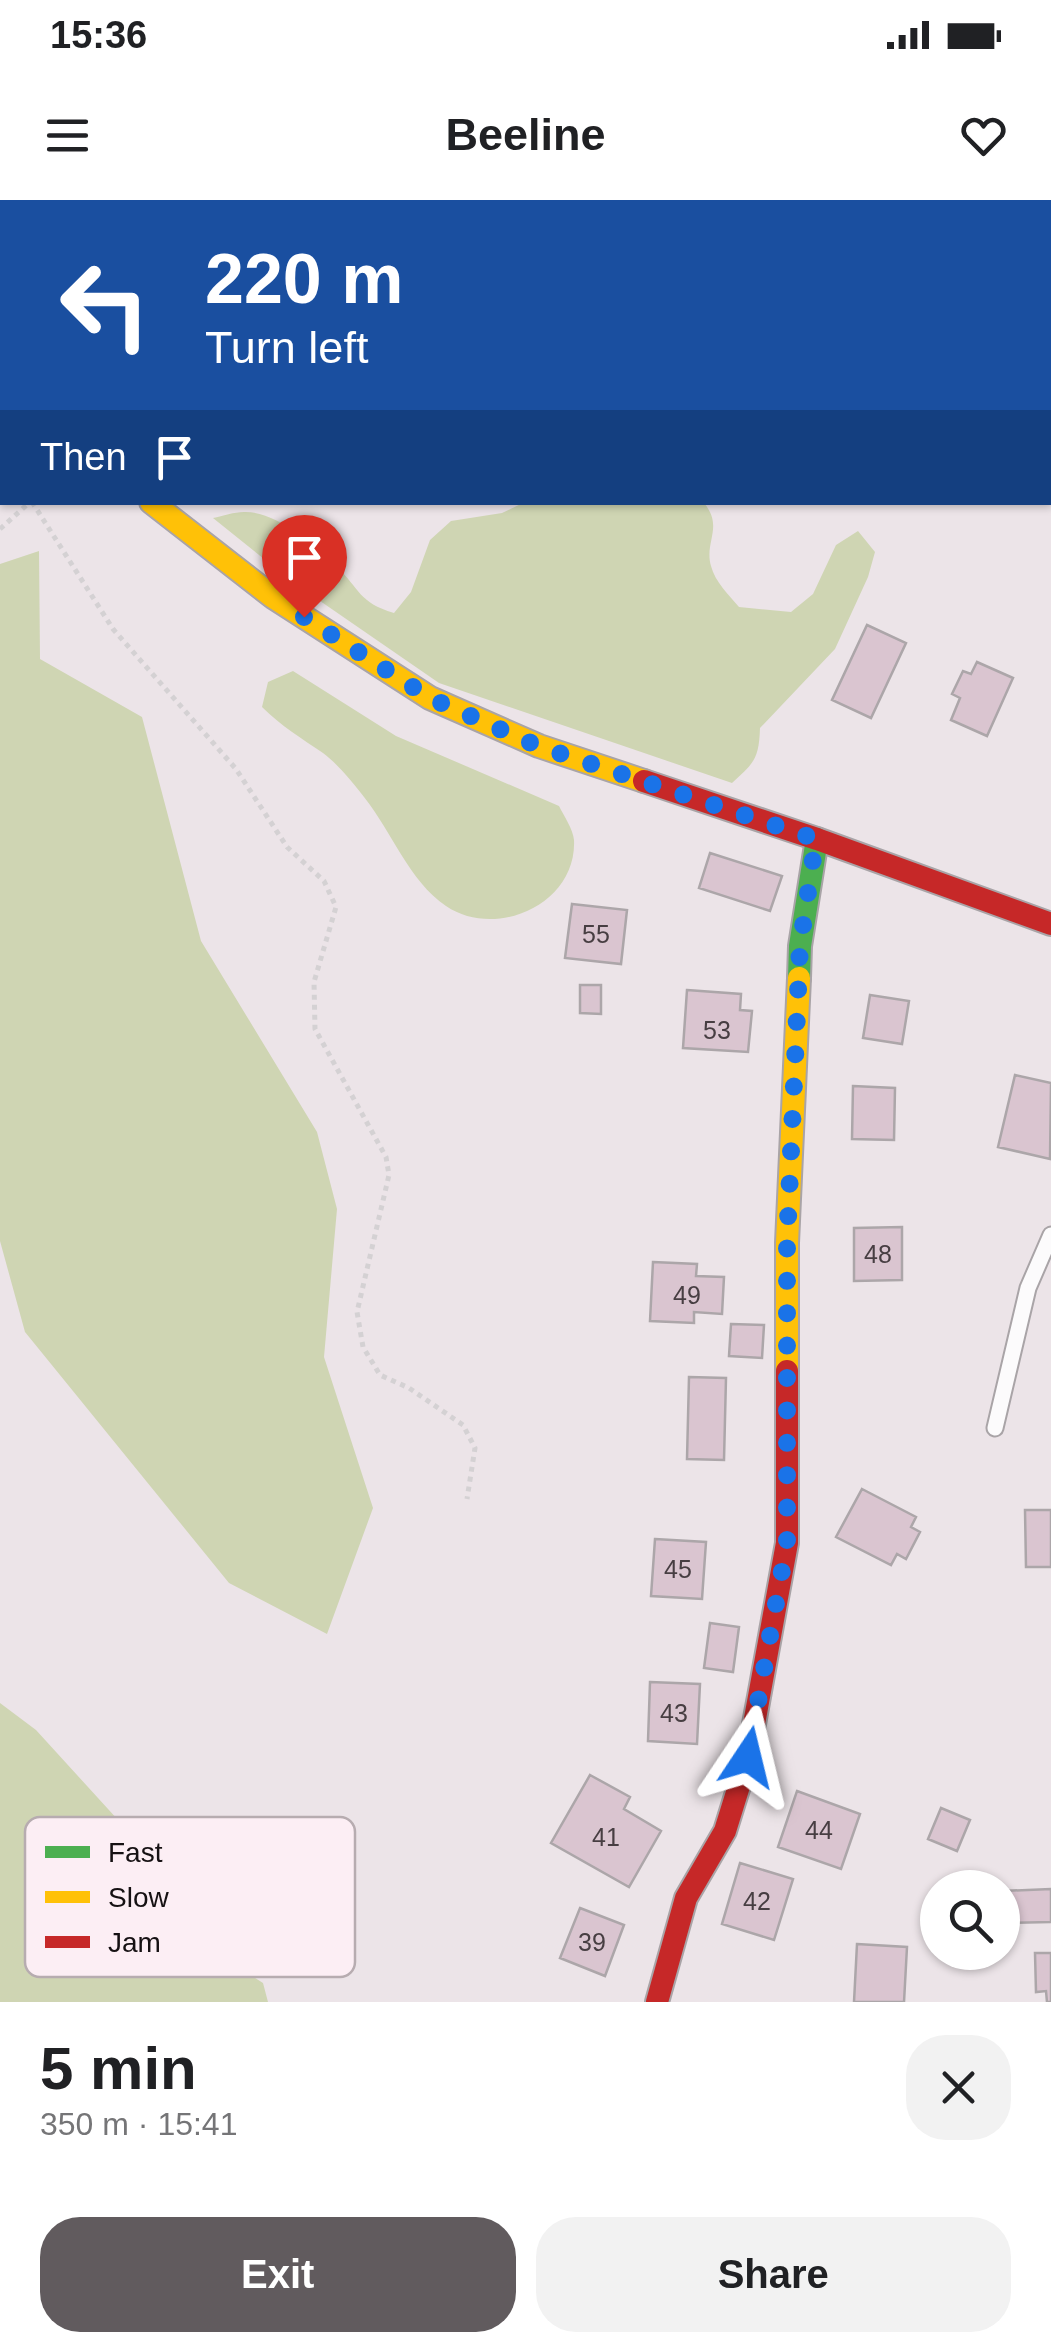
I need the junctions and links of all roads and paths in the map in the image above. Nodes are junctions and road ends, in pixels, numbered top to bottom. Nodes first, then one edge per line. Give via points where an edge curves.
1 (27, 505) edge
2 (33, 505) edge
3 (154, 505) edge
4 (0, 528) edge
5 (816, 839) junction
6 (1051, 924) edge
7 (1051, 1235) edge
8 (995, 1428) dead end
9 (467, 1499) dead end
10 (657, 2002) edge

1 - 4 path
2 - 9 path via 113,629 236,769 287,847 324,881 336,907 314,982 315,1029 386,1157 389,1175 357,1312 364,1347 380,1375 463,1426 475,1448
3 - 5 street via 273,597 430,698 538,746
5 - 6 street
5 - 10 street via 800,946 787,1243 787,1543 748,1757 725,1831 686,1898
7 - 8 lane via 1028,1288

